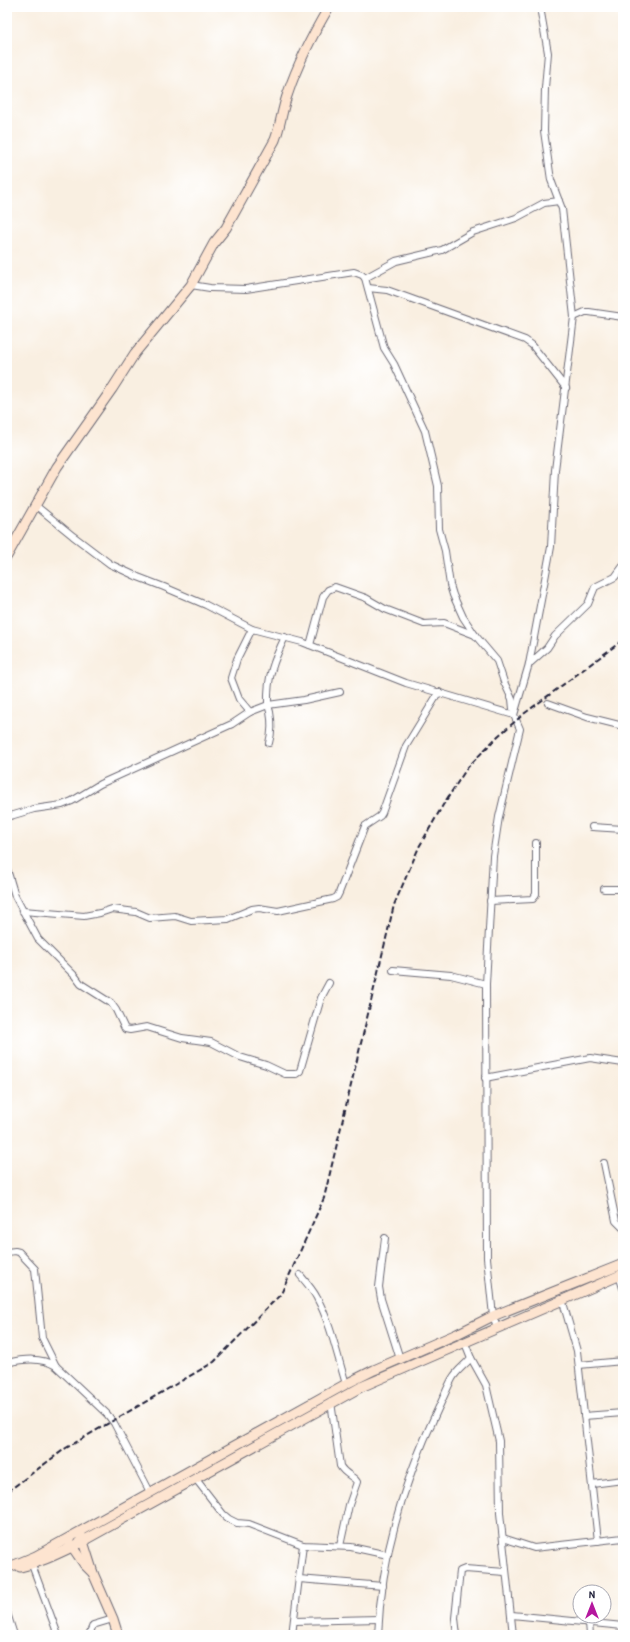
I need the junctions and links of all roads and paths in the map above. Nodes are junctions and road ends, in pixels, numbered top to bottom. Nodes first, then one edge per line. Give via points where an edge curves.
1 (329, 7) edge
2 (540, 7) edge
3 (559, 201) junction
4 (365, 278) junction
5 (191, 285) junction
6 (368, 288) junction
7 (574, 317) junction
8 (623, 317) edge
9 (566, 388) junction
10 (35, 505) junction
11 (7, 556) edge
12 (623, 566) edge
13 (252, 629) junction
14 (475, 635) junction
15 (285, 637) junction
16 (310, 645) junction
17 (529, 664) junction
18 (340, 692) dead end
19 (438, 692) junction
20 (548, 702) dead end
21 (268, 705) junction
22 (250, 712) junction
23 (513, 714) junction
24 (623, 726) edge
25 (269, 743) dead end
26 (7, 817) edge
27 (592, 827) dead end
28 (623, 829) edge
29 (536, 843) dead end
30 (7, 869) edge
31 (604, 889) dead end
32 (623, 889) edge
33 (490, 901) junction
34 (23, 911) junction
35 (393, 970) dead end
36 (330, 983) dead end
37 (486, 984) junction
38 (623, 1063) edge
39 (485, 1078) junction
40 (604, 1163) dead end
41 (623, 1228) edge
42 (385, 1238) dead end
43 (7, 1252) edge
44 (623, 1264) edge
45 (621, 1274) edge
46 (300, 1275) dead end
47 (623, 1288) edge
48 (562, 1299) junction
49 (493, 1316) junction
50 (497, 1328) junction
51 (464, 1343) junction
52 (471, 1358) junction
53 (400, 1359) junction
54 (623, 1361) edge
55 (7, 1363) edge
56 (578, 1365) junction
57 (56, 1366) junction
58 (346, 1384) junction
59 (331, 1402) junction
60 (623, 1413) edge
61 (584, 1416) junction
62 (195, 1478) junction
63 (623, 1480) edge
64 (592, 1484) junction
65 (150, 1492) junction
66 (110, 1526) junction
67 (82, 1536) junction
68 (503, 1538) junction
69 (623, 1538) edge
70 (598, 1541) junction
71 (70, 1543) junction
72 (303, 1545) junction
73 (340, 1546) junction
74 (388, 1555) junction
75 (52, 1557) junction
76 (87, 1562) junction
77 (32, 1564) junction
78 (7, 1568) edge
79 (505, 1572) junction
80 (299, 1579) junction
81 (383, 1586) junction
82 (7, 1613) edge
83 (512, 1615) junction
84 (114, 1619) junction
85 (379, 1619) junction
86 (572, 1620) edge
87 (294, 1621) junction
88 (589, 1624) edge
89 (606, 1624) edge
90 (623, 1626) edge
91 (14, 1635) edge
92 (58, 1635) edge
93 (90, 1635) edge
94 (118, 1635) edge
95 (292, 1635) edge
96 (378, 1635) edge
97 (457, 1635) edge
98 (512, 1635) edge
99 (590, 1635) edge

1 - 5 main road via 316,28 287,94 281,126 275,140
2 - 3 street via 548,53 544,88 544,131 551,180
3 - 4 street via 544,203 516,218 473,232 442,250 396,261
3 - 7 street
4 - 5 street via 354,272 246,289
4 - 6 street
5 - 10 main road via 135,353 57,467
6 - 9 street via 387,290 525,340 532,345
6 - 14 street via 384,348 425,431 438,486 439,522 450,585 463,617
7 - 8 street via 585,312
7 - 9 street
9 - 17 street via 556,470 551,547
10 - 11 main road
10 - 13 street via 110,564 206,605
12 - 17 street via 615,577 595,587 588,604
13 - 15 street
13 - 22 street via 230,678 239,699
14 - 16 street via 444,623 424,624 335,587 328,590 323,597
14 - 23 street via 497,661 513,702
15 - 16 street
15 - 21 street via 271,670
16 - 19 street via 406,683
17 - 23 street
18 - 21 street
19 - 23 street
19 - 34 street via 406,746 380,816 366,826 339,893 333,899 278,911 252,909 228,919 191,922 175,916 150,918 136,912 112,909 84,916
20 - 24 street via 587,717
21 - 22 street
21 - 25 street via 272,724
22 - 26 street via 232,724 100,784 72,801
23 - 33 street via 520,729 493,856
27 - 28 street
29 - 33 street via 536,894 533,899
30 - 34 street via 15,896
31 - 32 street
33 - 37 street
34 - 36 street via 38,939 81,984 111,1003 126,1029 147,1027 182,1038 211,1042 240,1057 285,1074 296,1074 300,1071 321,998
35 - 37 street via 451,975
37 - 39 street
38 - 39 street via 590,1058 578,1059
39 - 49 street via 487,1258
40 - 41 street via 616,1221
42 - 53 street via 379,1287
43 - 57 street via 19,1252 35,1269 42,1338
44 - 49 main road
45 - 47 street
45 - 48 main road
46 - 58 street via 322,1308
48 - 50 main road
48 - 56 street via 575,1342
49 - 50 street
49 - 53 main road
50 - 51 main road
51 - 52 street
51 - 59 main road
52 - 68 street via 486,1385 499,1441
52 - 74 street via 452,1378 425,1437 398,1512
53 - 58 main road
54 - 56 street
55 - 57 street via 38,1360
56 - 61 street
57 - 65 street via 114,1423
58 - 65 main road
59 - 62 main road
59 - 73 street via 340,1466 346,1475 357,1482
60 - 61 street
61 - 64 street
62 - 66 main road
62 - 72 street via 229,1519
63 - 64 street
64 - 70 street
65 - 67 main road
66 - 67 main road
66 - 76 main road via 92,1544
67 - 71 main road
67 - 76 main road
68 - 70 street via 534,1548
68 - 79 street
69 - 70 street
71 - 75 main road
71 - 76 main road
71 - 78 main road
72 - 73 street
72 - 80 street
73 - 74 street
74 - 81 street
75 - 76 main road via 72,1556
75 - 77 main road
76 - 84 main road
77 - 78 main road
77 - 92 street
79 - 83 street
79 - 97 street via 465,1569 460,1571 455,1618
80 - 81 street
80 - 87 street
81 - 85 street
82 - 91 street
83 - 86 street
83 - 98 street
84 - 93 street via 93,1625
84 - 94 main road
85 - 87 street
85 - 96 street
87 - 95 street
88 - 99 street
89 - 90 street

